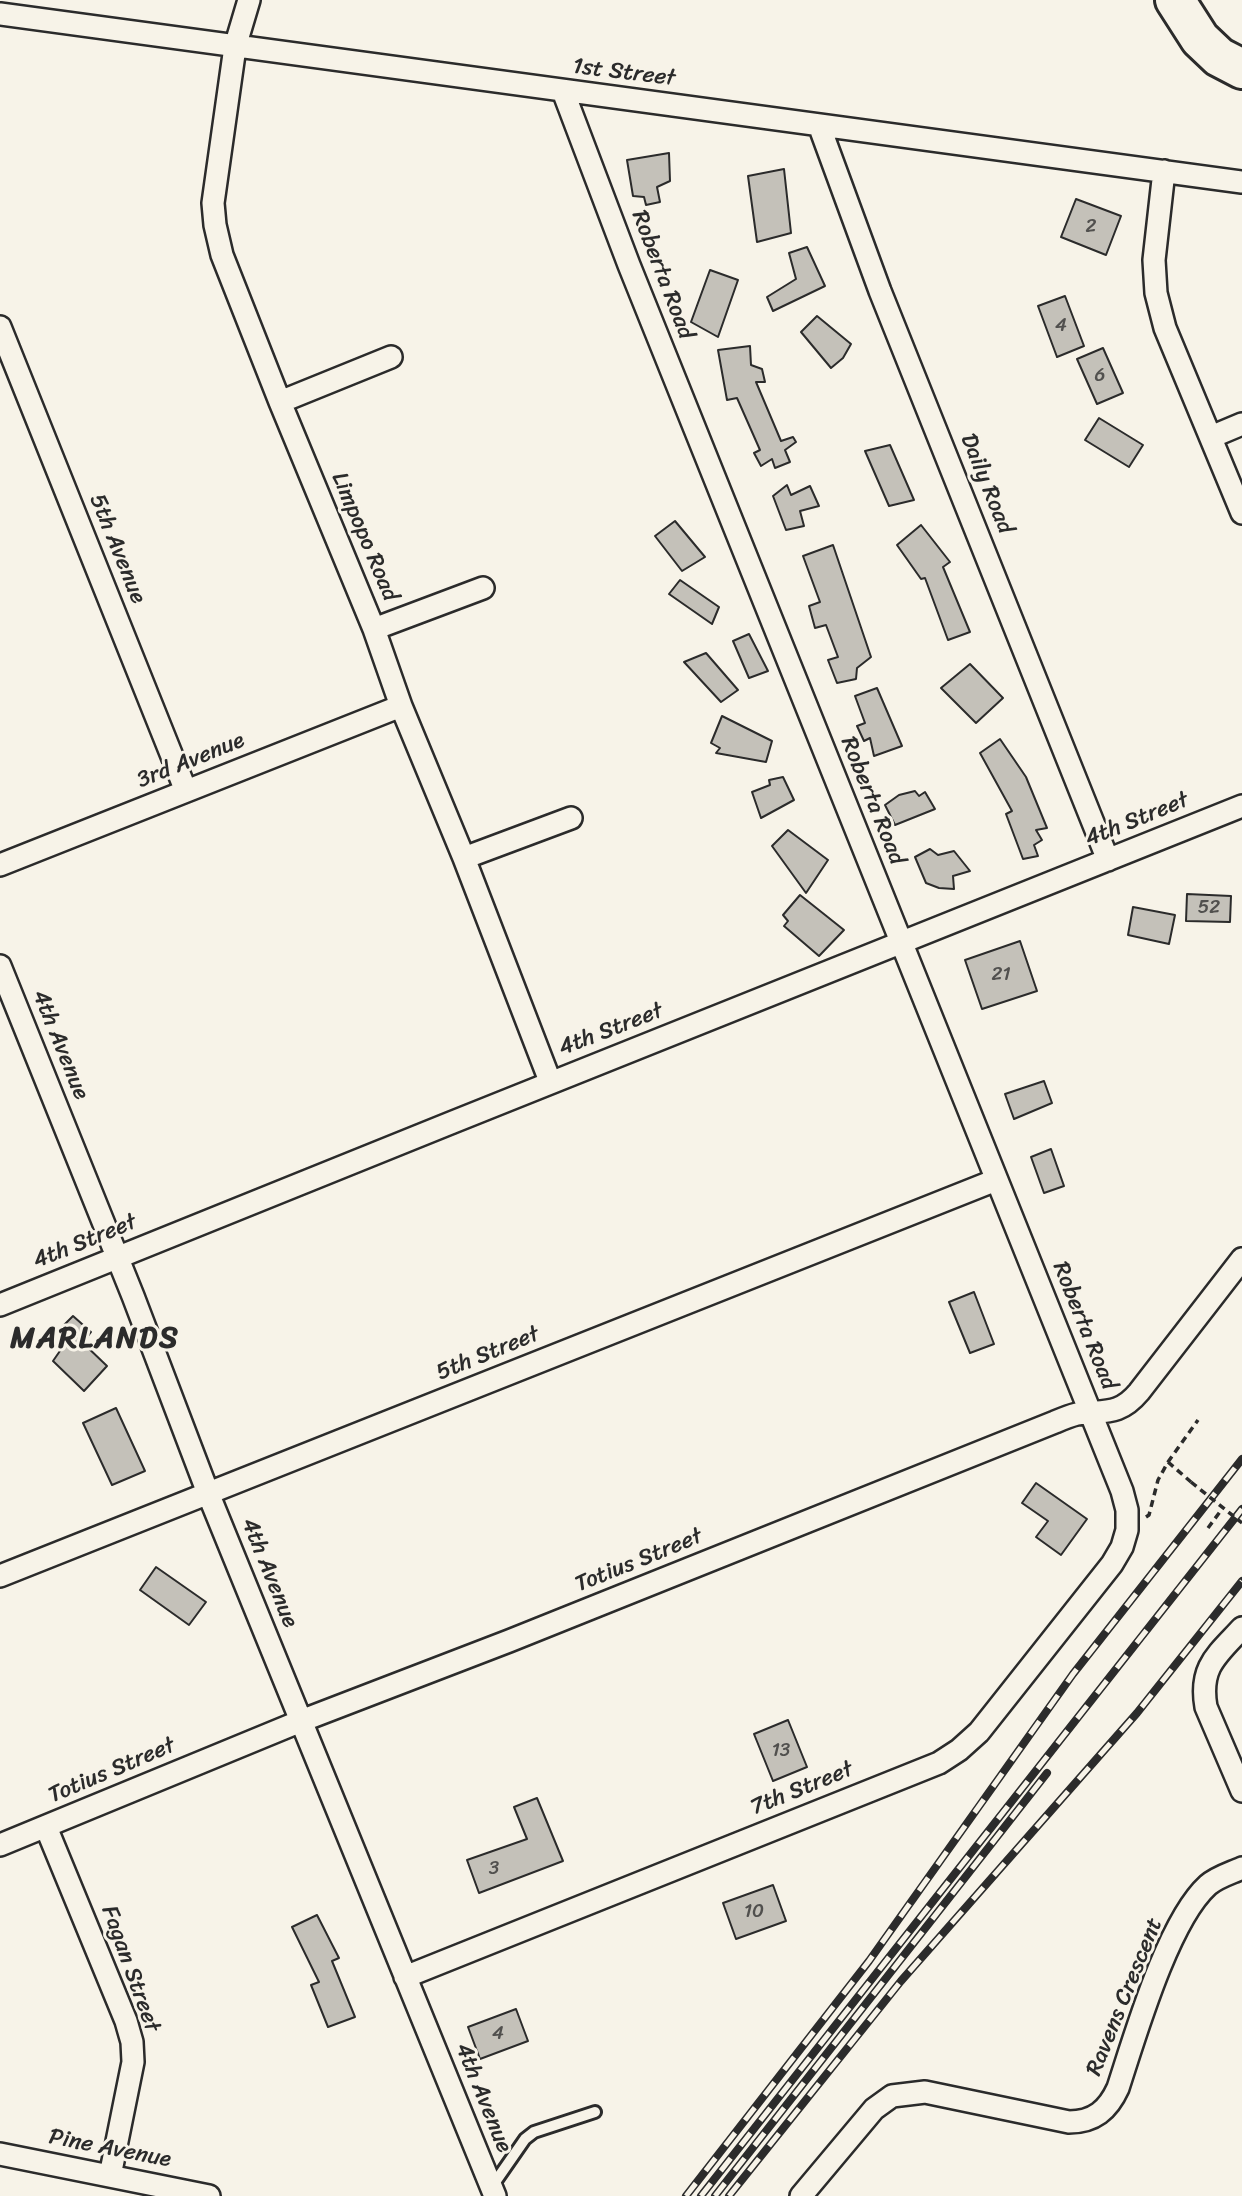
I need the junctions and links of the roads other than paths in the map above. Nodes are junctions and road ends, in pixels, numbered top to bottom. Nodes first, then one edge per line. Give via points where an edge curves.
1 (250, 0) edge
2 (1182, 5) edge
3 (0, 14) edge
4 (235, 47) junction
5 (1242, 69) edge
6 (564, 92) junction
7 (819, 125) junction
8 (1164, 172) junction
9 (1242, 181) edge
10 (0, 327) edge
11 (391, 356) dead end
12 (280, 402) junction
13 (1242, 424) edge
14 (1211, 437) junction
15 (1242, 513) edge
16 (483, 588) dead end
17 (374, 629) junction
18 (401, 706) junction
19 (186, 792) junction
20 (1242, 806) edge
21 (571, 818) dead end
22 (464, 858) junction
23 (1108, 860) junction
24 (0, 865) edge
25 (901, 944) junction
26 (0, 967) edge
27 (550, 1082) junction
28 (996, 1180) junction
29 (117, 1257) junction
30 (1242, 1259) edge
31 (0, 1305) edge
32 (1092, 1413) junction
33 (208, 1493) junction
34 (1127, 1530) joint
35 (0, 1576) edge
36 (1242, 1628) edge
37 (301, 1721) junction
38 (1242, 1791) edge
39 (46, 1827) junction
40 (0, 1845) edge
41 (1242, 1868) edge
42 (405, 1977) junction
43 (594, 2112) dead end
44 (0, 2154) edge
45 (110, 2176) junction
46 (493, 2192) edge
47 (209, 2196) edge
48 (802, 2196) edge

1 - 4 street, Limpopo Road
2 - 5 highway via 1200,39 1219,57
3 - 4 street, 1st Street
4 - 6 street, 1st Street
4 - 12 street, Limpopo Road via 213,203 215,225 222,255
6 - 7 street, 1st Street
6 - 25 street, Roberta Road
7 - 8 street, 1st Street
7 - 23 street, Daily Road via 880,291
8 - 9 street, 1st Street
8 - 14 street via 1154,260 1156,293 1165,328
10 - 19 street, 5th Avenue
11 - 12 street
12 - 17 street, Limpopo Road
13 - 14 street
14 - 15 street
16 - 17 street
17 - 18 street, Limpopo Road
18 - 19 street, 3rd Avenue
18 - 22 street, Limpopo Road
19 - 24 street, 3rd Avenue
20 - 23 street, 4th Street
21 - 22 street
22 - 27 street, Limpopo Road
23 - 25 street, 4th Street
25 - 27 street, 4th Street
25 - 28 street, Roberta Road
26 - 29 street, 4th Avenue
27 - 29 street, 4th Street
28 - 32 street, Roberta Road
28 - 33 street, 5th Street
29 - 31 street, 4th Street
29 - 33 street, 4th Avenue
30 - 32 street, Totius Street via 1131,1402 1121,1409
32 - 34 street, Roberta Road via 1122,1491
32 - 37 street, Totius Street via 1055,1422
33 - 35 street, 5th Street
33 - 37 street, 4th Avenue
34 - 42 street, 7th Street via 1112,1564 979,1731 939,1763
36 - 38 street via 1210,1664 1204,1696
37 - 39 street, Totius Street
37 - 42 street, 4th Avenue
39 - 40 street, Totius Street
39 - 45 street, Fagan Street via 132,2042 133,2062
41 - 48 street, Ravens Crescent via 1208,1885 1186,1916 1147,2003 1118,2088 1099,2114 1069,2122 925,2092 892,2096 874,2109
42 - 46 street, 4th Avenue
43 - 46 lane via 525,2139
44 - 45 street, Pine Avenue
45 - 47 street, Pine Avenue

